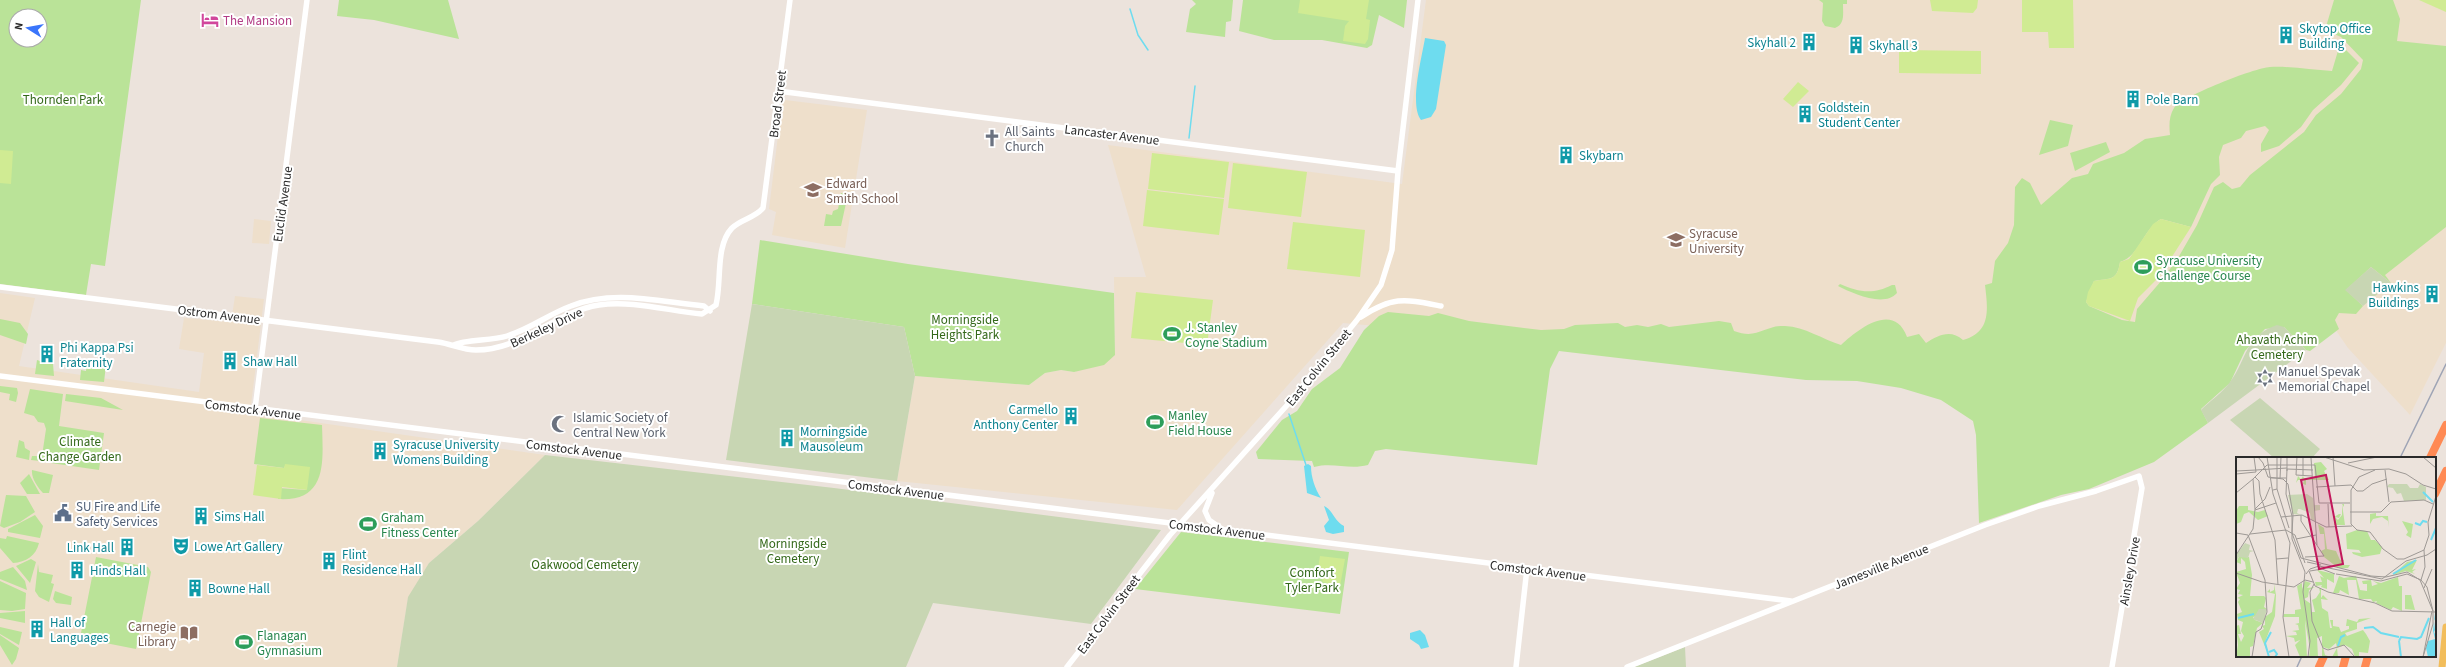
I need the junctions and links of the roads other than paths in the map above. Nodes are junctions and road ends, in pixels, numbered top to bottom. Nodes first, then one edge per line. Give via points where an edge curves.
1 (307, 0) edge
2 (790, 0) edge
3 (1418, 0) edge
4 (778, 91) junction
5 (1398, 171) junction
6 (0, 287) edge
7 (1441, 306) dead end
8 (710, 311) junction
9 (267, 320) junction
10 (1357, 320) junction
11 (438, 342) joint
12 (454, 345) junction
13 (0, 376) edge
14 (255, 409) junction
15 (2446, 425) edge
16 (2432, 455) edge
17 (2446, 471) edge
18 (2139, 476) joint
19 (1215, 487) junction
20 (2436, 492) edge
21 (1179, 525) junction
22 (1224, 530) junction
23 (1528, 568) junction
24 (1791, 601) junction
25 (2446, 628) edge
26 (2323, 657) edge
27 (2346, 657) edge
28 (2368, 657) edge
29 (1067, 667) edge
30 (1516, 667) edge
31 (1627, 667) edge
32 (2112, 667) edge
33 (2318, 667) edge
34 (2343, 667) edge
35 (2365, 667) edge
36 (2442, 667) edge

1 - 9 street, Euclid Avenue
2 - 4 street, Broad Street
3 - 5 street, East Colvin Street
4 - 5 street, Lancaster Avenue
4 - 8 street, Broad Street via 763,208 734,226 725,236 717,302
5 - 10 street, East Colvin Street via 1392,250 1387,270 1371,302
6 - 9 street, Ostrom Avenue
7 - 10 street via 1412,300 1392,301 1377,306
8 - 12 street, Berkeley Drive via 704,306 640,298 599,298 571,306 509,336 488,341 459,342
8 - 12 street, Berkeley Drive via 702,314 635,306 599,305 567,314 532,334 498,348 459,349
9 - 11 street, Ostrom Avenue
9 - 14 street, Euclid Avenue
10 - 19 street, East Colvin Street
11 - 12 street, Berkeley Drive
13 - 14 street, Comstock Avenue
14 - 21 street, Comstock Avenue
15 - 16 highway
17 - 20 highway
18 - 24 street, Jamesville Avenue via 2032,508
18 - 32 street, Ainsley Drive via 2142,488
19 - 21 street, East Colvin Street
19 - 22 street via 1205,512 1211,522
21 - 22 street, Comstock Avenue
21 - 29 street, East Colvin Street
22 - 23 street, Comstock Avenue
23 - 24 street, Comstock Avenue
23 - 30 street
24 - 31 street, Jamesville Avenue
25 - 36 main road
26 - 33 highway
27 - 34 highway
28 - 35 highway

